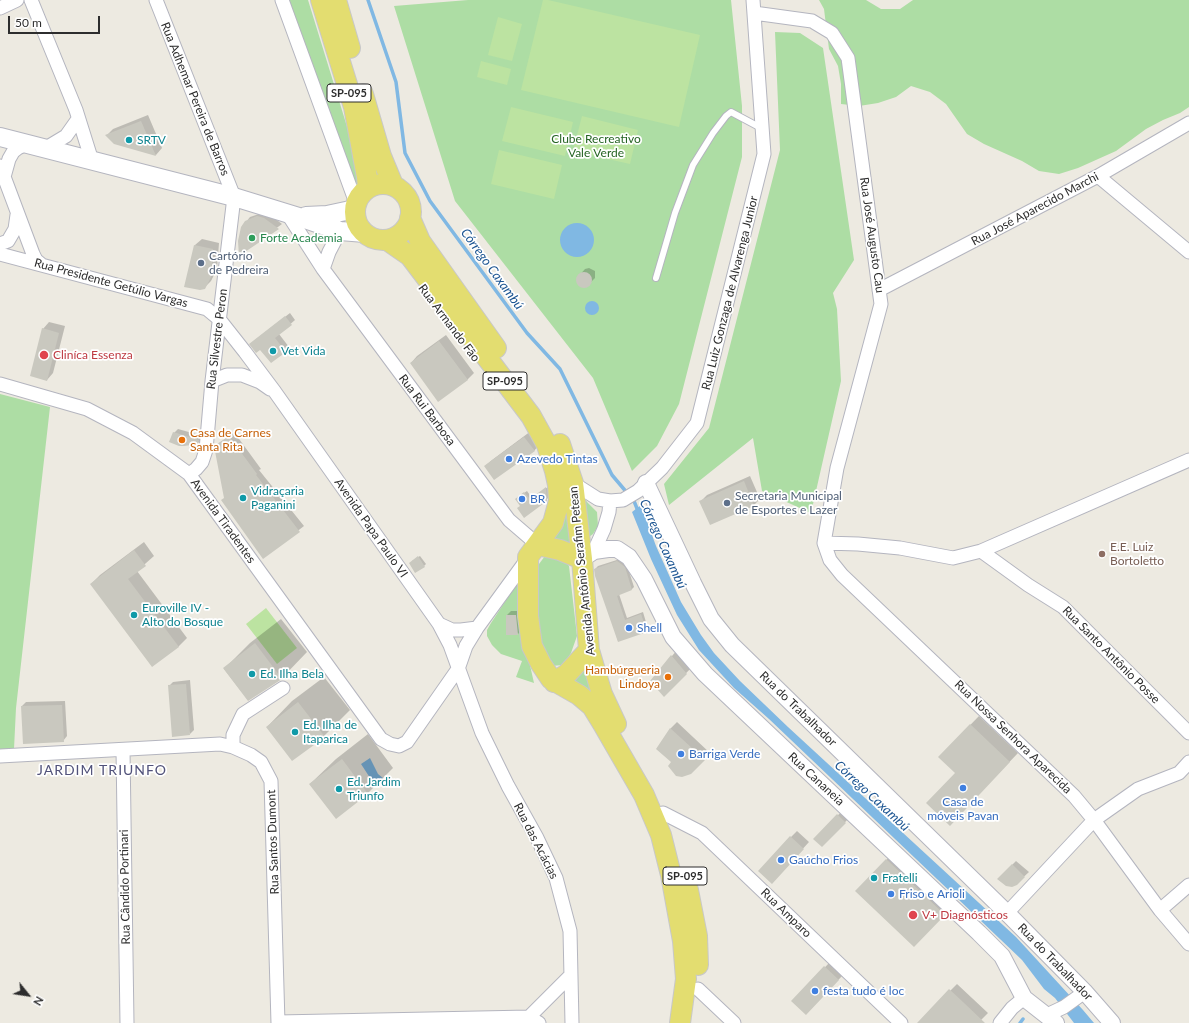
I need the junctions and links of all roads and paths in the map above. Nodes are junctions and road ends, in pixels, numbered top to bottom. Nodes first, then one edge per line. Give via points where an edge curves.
1 (17, 0) edge
2 (31, 0) edge
3 (156, 0) edge
4 (282, 0) edge
5 (321, 0) edge
6 (336, 0) edge
7 (753, 6) edge
8 (0, 8) edge
9 (78, 119) junction
10 (1189, 123) edge
11 (762, 129) junction
12 (0, 137) edge
13 (26, 144) junction
14 (46, 148) junction
15 (92, 161) junction
16 (2, 172) edge
17 (1098, 176) junction
18 (393, 185) junction
19 (234, 197) junction
20 (360, 200) junction
21 (17, 213) junction
22 (293, 215) junction
23 (410, 218) junction
24 (340, 231) junction
25 (376, 237) junction
26 (0, 244) edge
27 (1189, 252) edge
28 (0, 254) edge
29 (42, 265) junction
30 (323, 269) junction
31 (656, 278) dead end
32 (879, 290) junction
33 (219, 319) junction
34 (212, 381) junction
35 (0, 384) edge
36 (275, 392) junction
37 (1189, 460) edge
38 (189, 474) junction
39 (573, 483) junction
40 (642, 487) junction
41 (610, 501) junction
42 (824, 543) junction
43 (533, 551) junction
44 (981, 551) junction
45 (588, 555) junction
46 (439, 624) junction
47 (477, 628) junction
48 (589, 650) junction
49 (458, 669) junction
50 (554, 682) junction
51 (283, 688) dead end
52 (1189, 733) edge
53 (233, 747) junction
54 (124, 750) junction
55 (0, 756) edge
56 (1189, 762) edge
57 (663, 812) junction
58 (1094, 820) junction
59 (1189, 885) edge
60 (1160, 910) junction
61 (1007, 912) junction
62 (1189, 944) edge
63 (571, 975) junction
64 (698, 988) junction
65 (1084, 991) junction
66 (1024, 998) junction
67 (1051, 1019) edge
68 (534, 1020) edge
69 (419, 1021) edge
70 (278, 1022) edge
71 (128, 1023) edge
72 (572, 1023) edge
73 (680, 1023) edge
74 (694, 1023) edge
75 (734, 1023) edge
76 (901, 1023) edge
77 (1000, 1023) edge
78 (1112, 1023) edge

1 - 8 street
2 - 9 street
3 - 19 street, Rua Adhemar Pereira de Barros
4 - 20 street
5 - 20 main road, SP-095 via 354,107 367,177
6 - 18 main road, SP-095 via 381,156
7 - 11 street, Rua Luiz Gonzaga de Alvarenga Junior
7 - 32 street, Rua José Augusto Cau via 812,20 832,34 848,58
9 - 14 street via 66,136
9 - 15 street
10 - 17 street, Rua José Aparecido Marchi
11 - 31 lane via 731,112 713,133 693,165 675,213
11 - 40 street, Rua Luiz Gonzaga de Alvarenga Junior via 764,154 697,423 662,468
12 - 13 main road
13 - 14 main road
13 - 16 street via 13,152
14 - 15 main road
15 - 19 main road
16 - 21 street
17 - 27 street
17 - 32 street, Rua José Aparecido Marchi
18 - 20 main road via 375,184
18 - 23 main road, SP-095 via 409,200
19 - 22 main road
19 - 33 street, Rua Silvestre Peron
20 - 22 main road via 327,215
20 - 25 main road, SP-095 via 355,218 359,227
21 - 26 street via 16,229 8,241
21 - 29 street via 33,254
22 - 24 main road
22 - 30 street, Rua Rui Barbosa
23 - 25 main road via 407,226 395,237
23 - 39 main road, Avenida Antônio Serafim Petean / SP-095 via 420,242 539,408 558,440
24 - 25 main road
24 - 30 street
25 - 43 main road, Avenida Antônio Serafim Petean / SP-095 via 410,256 531,416 547,445 555,471 559,501 553,522
28 - 29 street, Rua Presidente Getúlio Vargas
29 - 33 street, Rua Presidente Getúlio Vargas via 207,309
30 - 43 street, Rua Rui Barbosa
32 - 42 street, Rua José Augusto Cau via 881,304 837,468
33 - 34 street, Rua Silvestre Peron
33 - 36 street, Avenida Papa Paulo VI
34 - 36 street, Avenida Papa Paulo VI via 227,375 242,374
34 - 38 street, Rua Silvestre Peron via 206,450 202,462
35 - 38 street, Avenida Tiradentes via 87,409 133,433
36 - 46 street, Avenida Papa Paulo VI
37 - 44 street
38 - 49 street, Avenida Tiradentes via 382,739 399,746 407,742
39 - 41 street, Rua Luiz Gonzaga de Alvarenga Junior via 598,499
39 - 45 main road, Avenida Antônio Serafim Petean / SP-095
40 - 41 street, Rua Luiz Gonzaga de Alvarenga Junior via 624,500
40 - 61 street, Rua do Trabalhador via 711,619 732,645
41 - 45 street via 604,529
42 - 44 street via 900,548 953,558
42 - 58 street, Rua Nossa Senhora Aparecida via 830,560 842,575 1074,796
43 - 45 main road via 560,550
43 - 47 street
43 - 50 main road, SP-095 via 528,616 532,646
44 - 52 street, Rua Santo Antônio Posse via 1063,607
45 - 48 main road, Avenida Antônio Serafim Petean / SP-095
45 - 66 street, Rua Cananeia via 608,548 617,549 629,557 644,579 673,637 705,674 1002,956
46 - 47 street via 456,630
46 - 49 street, Avenida Papa Paulo VI
47 - 49 street via 466,646
48 - 50 main road via 567,674
48 - 57 main road, Avenida Antônio Serafim Petean / SP-095 via 602,694
49 - 63 street, Rua das Acácias via 482,733 556,878 570,931
50 - 73 main road, SP-095 via 579,695 592,706 644,795 661,835 684,948 686,980
51 - 53 street via 243,714 233,735
53 - 54 street, Rua Santos Dumont via 220,744
53 - 70 street, Rua Santos Dumont via 262,762 271,781
54 - 55 street, Rua Santos Dumont
54 - 71 street, Rua Cândido Portinari
56 - 58 street via 1179,773 1138,789
57 - 64 main road, Avenida Antônio Serafim Petean / SP-095 via 684,872 697,936
57 - 76 street, Rua Amparo via 702,833
58 - 60 street, Rua Nossa Senhora Aparecida
58 - 61 street
59 - 60 street
60 - 62 street, Rua Nossa Senhora Aparecida
61 - 65 street, Rua do Trabalhador
63 - 68 street
63 - 72 street, Rua das Acácias
64 - 74 main road, Avenida Antônio Serafim Petean / SP-095
64 - 75 street
65 - 67 street
65 - 78 street, Rua do Trabalhador
66 - 67 street, Rua Cananeia
66 - 77 street
68 - 69 street
69 - 70 street

